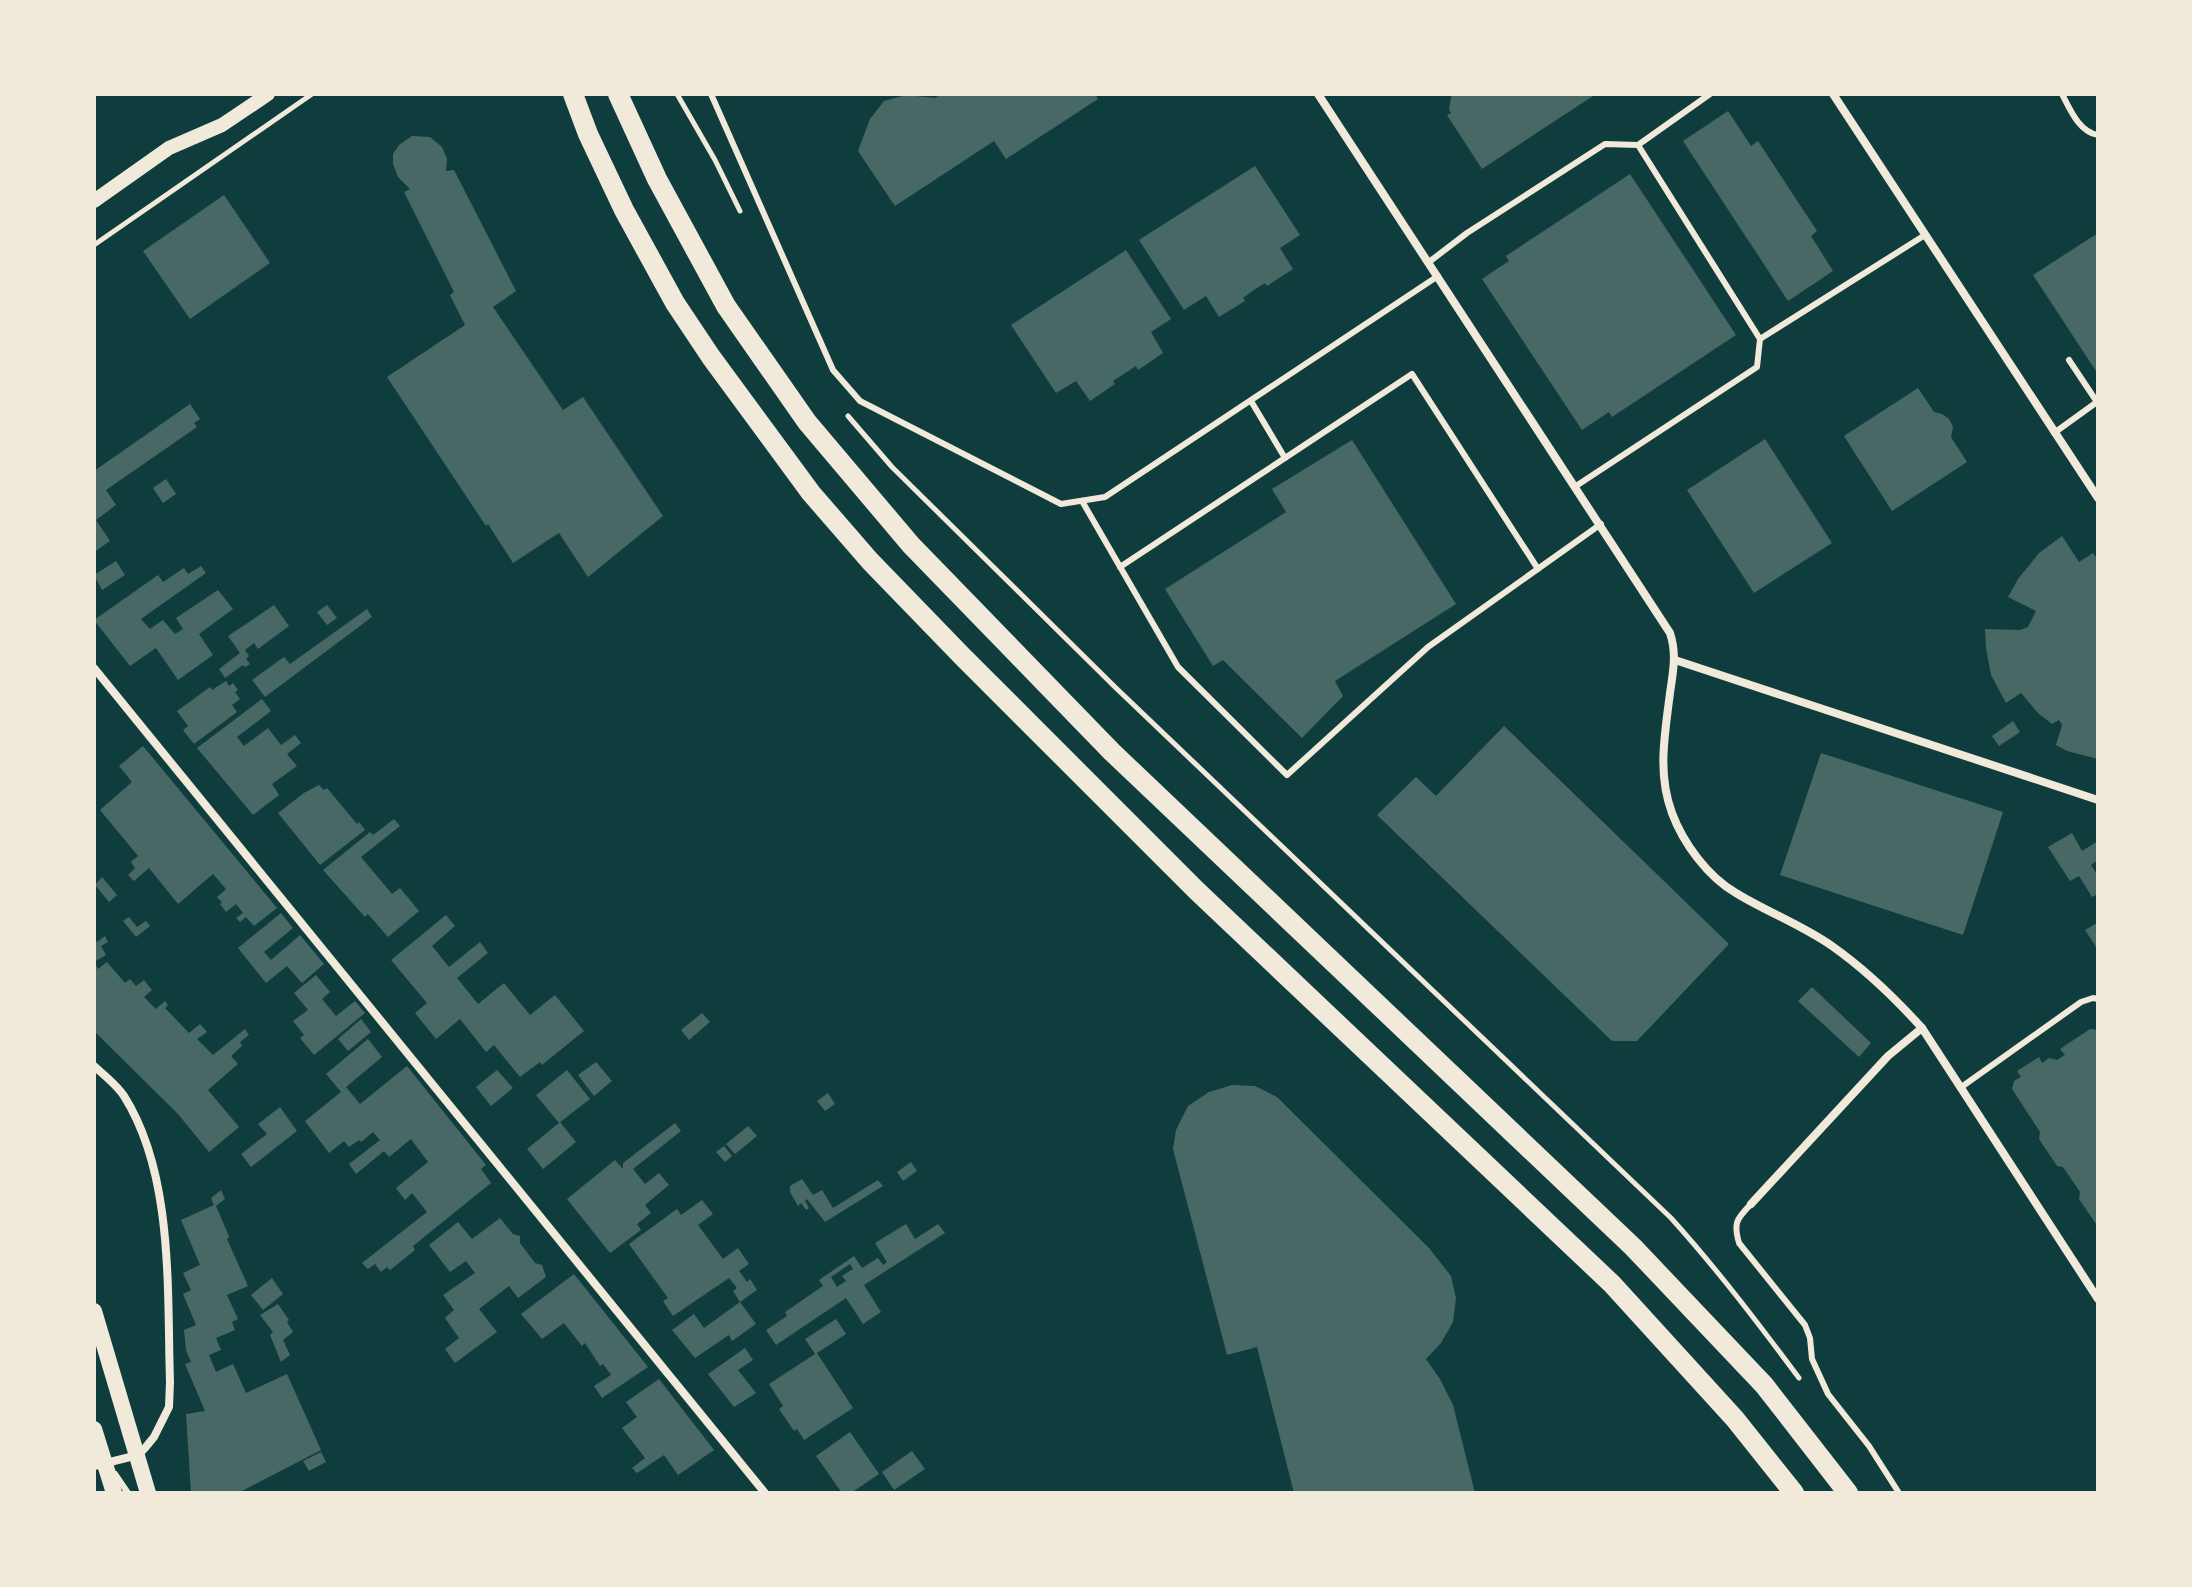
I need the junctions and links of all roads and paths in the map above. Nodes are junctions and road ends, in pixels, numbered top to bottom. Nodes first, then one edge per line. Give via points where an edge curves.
1 (267, 94) edge
2 (312, 94) edge
3 (573, 94) edge
4 (618, 94) edge
5 (677, 94) edge
6 (711, 94) edge
7 (1318, 94) edge
8 (1710, 94) edge
9 (1833, 94) edge
10 (2062, 94) edge
11 (2098, 135) edge
12 (1638, 145) junction
13 (94, 201) edge
14 (746, 224) dead end
15 (1925, 235) junction
16 (94, 245) edge
17 (1429, 262) junction
18 (1438, 276) junction
19 (1760, 339) junction
20 (2069, 360) dead end
21 (1251, 401) junction
22 (843, 411) dead end
23 (2054, 433) junction
24 (1285, 458) junction
25 (1576, 486) junction
26 (2098, 498) edge
27 (1082, 501) junction
28 (1601, 524) junction
29 (1120, 567) junction
30 (1538, 569) junction
31 (1675, 660) junction
32 (94, 668) edge
33 (2098, 800) edge
34 (2098, 999) edge
35 (1922, 1028) junction
36 (94, 1066) edge
37 (1960, 1088) junction
38 (1751, 1204) joint
39 (2098, 1299) edge
40 (94, 1311) edge
41 (1807, 1390) dead end
42 (94, 1429) edge
43 (138, 1455) junction
44 (99, 1464) edge
45 (114, 1493) edge
46 (128, 1493) edge
47 (148, 1493) edge
48 (765, 1493) edge
49 (1794, 1493) edge
50 (1848, 1493) edge
51 (1899, 1493) edge

1 - 13 street via 222,125 169,148
2 - 16 path
3 - 49 main road via 618,197 675,303 811,493 860,550 1197,891 1612,1284 1735,1419
4 - 50 main road via 726,306 807,422 911,545 1112,752 1633,1247 1764,1385
5 - 14 path
6 - 27 lane via 833,370 860,401 1061,504
7 - 17 street
8 - 12 lane
9 - 15 street
10 - 11 lane via 2075,118
12 - 17 lane via 1605,144
12 - 19 lane
15 - 19 lane
15 - 23 street
17 - 18 street
18 - 21 lane
18 - 25 street
19 - 25 lane via 1757,367
20 - 23 lane via 2097,402
21 - 24 lane
21 - 27 lane via 1105,497
22 - 41 path via 892,467 1116,688 1671,1218
23 - 26 street
24 - 29 lane
24 - 30 lane via 1412,374
25 - 28 street
27 - 29 lane
28 - 30 lane
28 - 31 street via 1670,633
29 - 30 lane via 1178,667 1287,775 1428,647
31 - 33 street
31 - 35 street via 1663,781 1687,844 1732,892 1829,944 1869,974
32 - 48 street
34 - 37 lane via 2081,1002
35 - 37 street
35 - 38 street via 1888,1056
36 - 43 street via 123,1095 148,1146 164,1220 169,1407
37 - 39 street
38 - 51 lane via 1737,1219 1739,1243 1805,1325 1812,1359 1828,1394
40 - 43 main road
42 - 44 main road
43 - 44 street
43 - 47 main road
44 - 45 main road
44 - 46 lane

